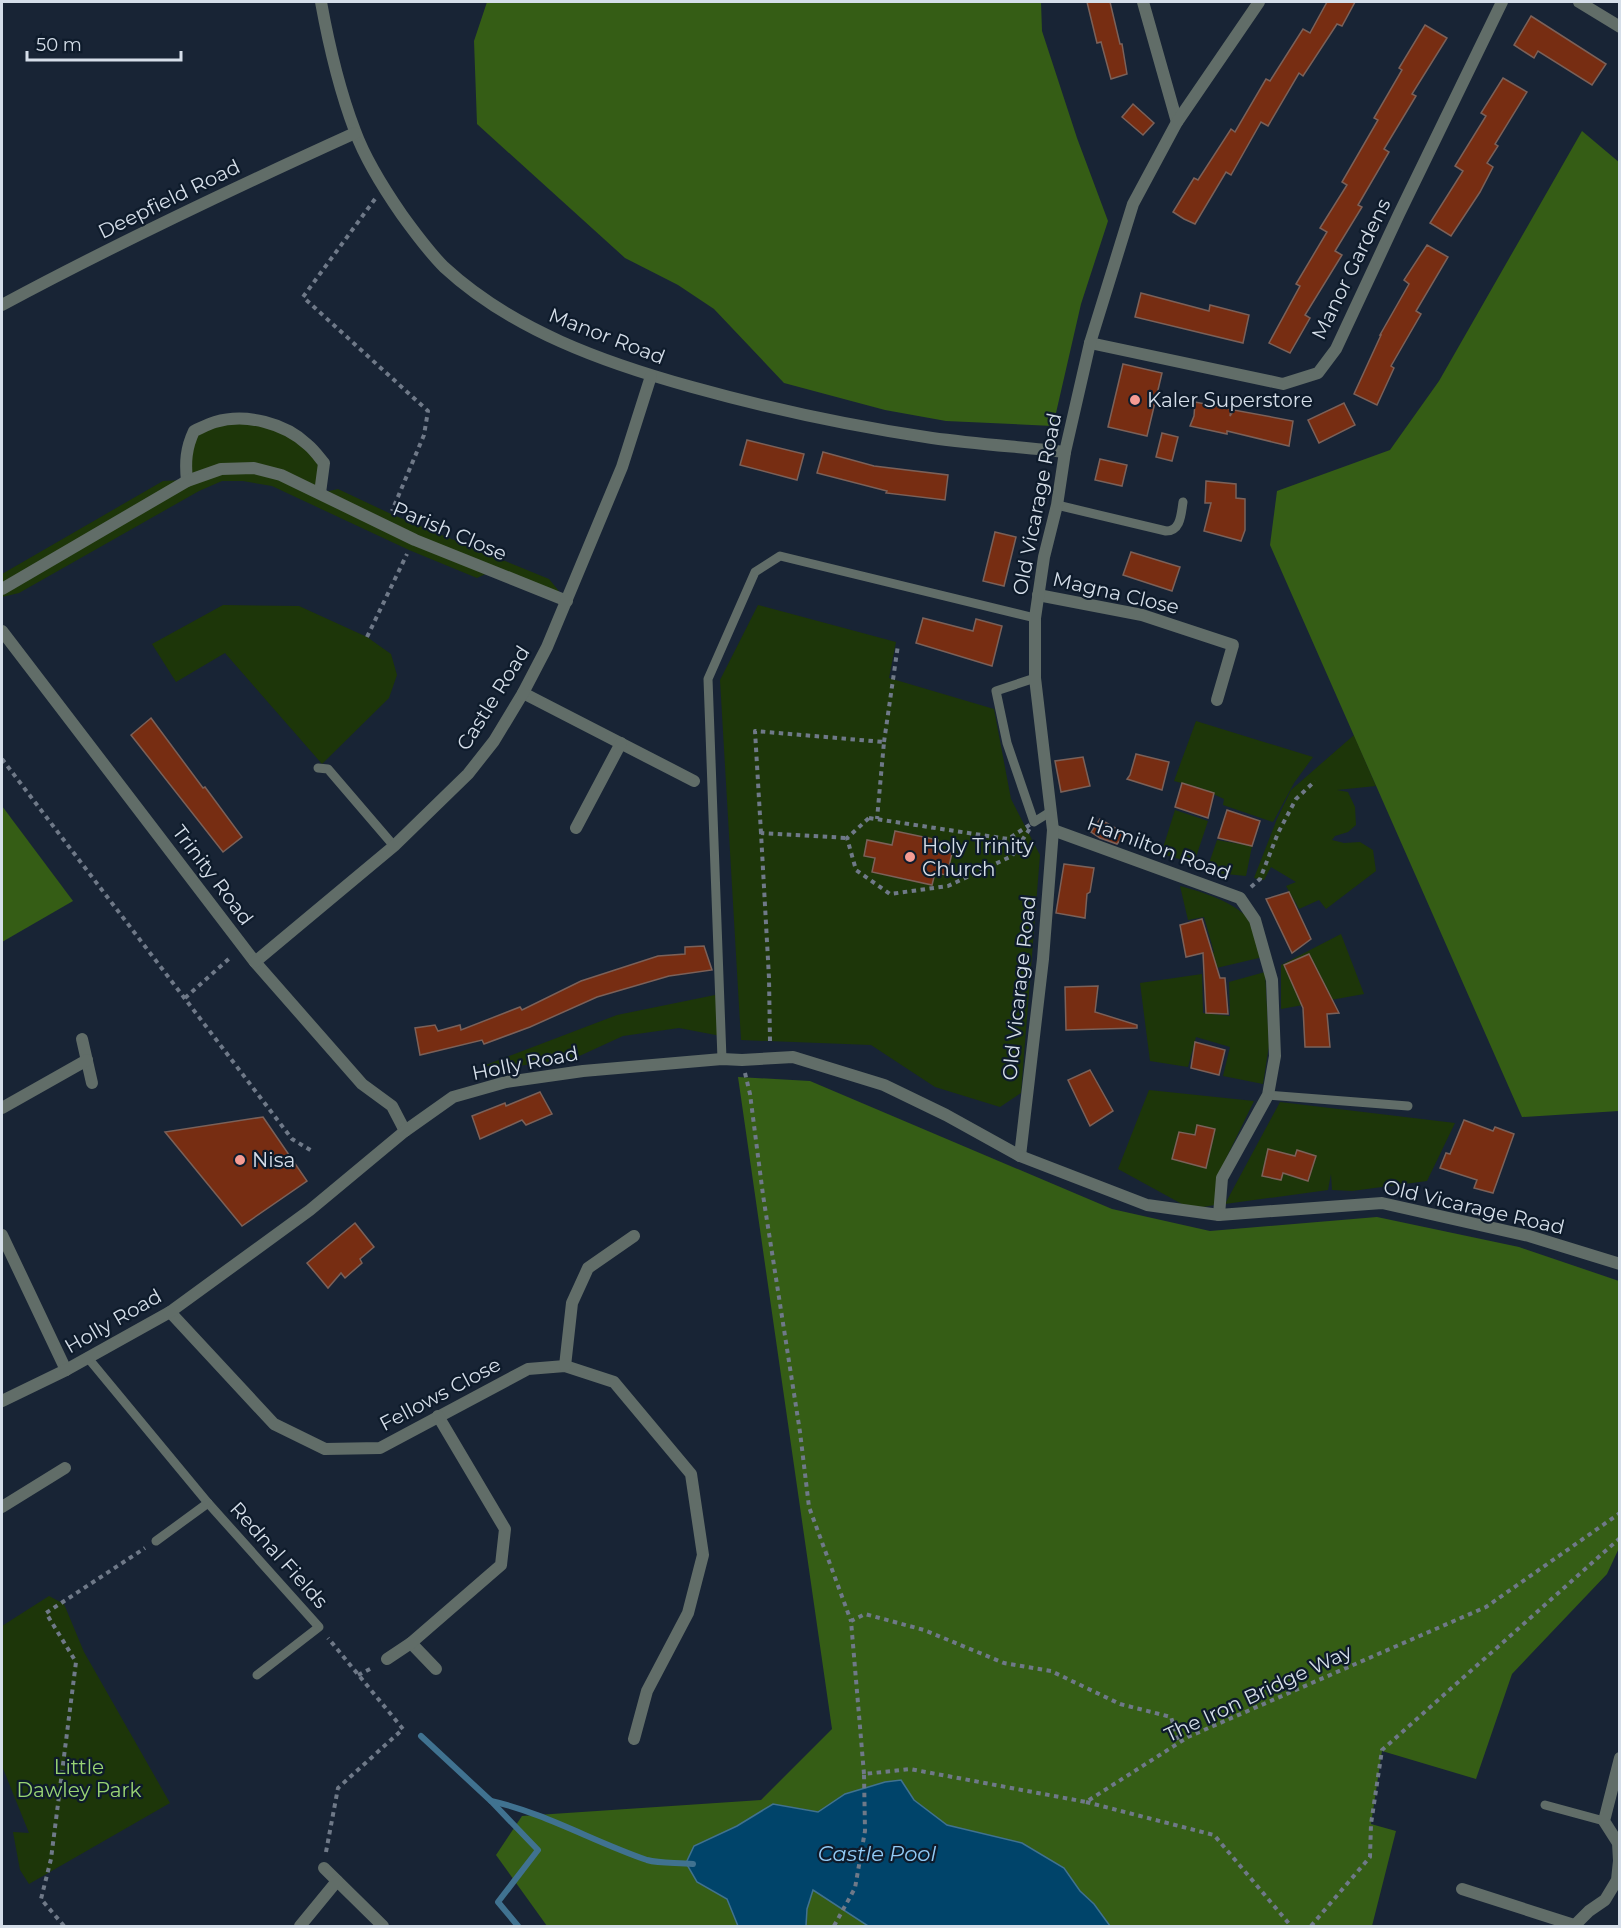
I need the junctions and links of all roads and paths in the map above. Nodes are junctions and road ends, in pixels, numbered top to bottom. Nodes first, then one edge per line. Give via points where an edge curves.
1 (321, 2) edge
2 (1143, 2) edge
3 (1259, 2) edge
4 (1503, 2) edge
5 (1579, 2) edge
6 (1620, 27) edge
7 (1177, 122) junction
8 (355, 133) junction
9 (383, 188) junction
10 (2, 305) edge
11 (1090, 342) junction
12 (651, 376) junction
13 (1065, 452) junction
14 (187, 480) junction
15 (320, 493) junction
16 (1183, 501) dead end
17 (1056, 505) junction
18 (386, 526) junction
19 (415, 540) junction
20 (2, 589) edge
21 (1038, 595) junction
22 (567, 601) junction
23 (1035, 618) junction
24 (2, 631) edge
25 (367, 637) dead end
26 (898, 645) dead end
27 (1035, 678) junction
28 (523, 693) junction
29 (1217, 700) dead end
30 (884, 742) junction
31 (621, 743) junction
32 (2, 759) edge
33 (318, 768) dead end
34 (694, 781) dead end
35 (1315, 781) dead end
36 (1050, 812) junction
37 (877, 819) junction
38 (1034, 822) junction
39 (576, 828) dead end
40 (1053, 830) junction
41 (761, 833) junction
42 (847, 838) junction
43 (394, 846) junction
44 (1240, 898) junction
45 (243, 946) junction
46 (255, 962) junction
47 (185, 998) junction
48 (82, 1040) dead end
49 (770, 1041) dead end
50 (722, 1059) junction
51 (87, 1060) junction
52 (742, 1060) junction
53 (92, 1083) dead end
54 (1268, 1095) junction
55 (1408, 1106) dead end
56 (2, 1108) edge
57 (405, 1131) junction
58 (312, 1151) dead end
59 (1020, 1156) junction
60 (1219, 1215) junction
61 (2, 1235) edge
62 (634, 1236) dead end
63 (1620, 1264) edge
64 (170, 1312) junction
65 (88, 1358) junction
66 (566, 1366) junction
67 (66, 1370) junction
68 (2, 1401) edge
69 (438, 1416) junction
70 (65, 1468) dead end
71 (208, 1503) junction
72 (2, 1507) edge
73 (1620, 1513) edge
74 (1620, 1538) edge
75 (156, 1541) joint
76 (851, 1621) junction
77 (319, 1627) junction
78 (411, 1643) junction
79 (387, 1659) dead end
80 (436, 1668) dead end
81 (257, 1675) dead end
82 (634, 1739) dead end
83 (1179, 1743) junction
84 (1620, 1758) edge
85 (864, 1774) junction
86 (1086, 1802) junction
87 (1545, 1805) dead end
88 (1604, 1821) junction
89 (324, 1868) joint
90 (1618, 1880) edge
91 (337, 1881) junction
92 (1462, 1889) dead end
93 (64, 1926) edge
94 (300, 1926) edge
95 (383, 1926) edge
96 (834, 1926) edge
97 (1291, 1926) edge
98 (1311, 1926) edge
99 (1574, 1926) edge

1 - 8 street, Manor Road via 334,66
2 - 7 street
3 - 7 street, Old Vicarage Road
4 - 11 street, Manor Gardens via 1336,349 1318,374 1283,384
5 - 6 street
7 - 11 street, Old Vicarage Road via 1133,204
8 - 9 street, Manor Road
8 - 10 street, Deepfield Road
9 - 12 street, Manor Road via 436,259 494,305 591,354
9 - 18 path via 303,297 428,411 424,435
11 - 13 street, Old Vicarage Road
12 - 13 street, Manor Road via 845,424
12 - 22 street, Castle Road via 622,467
13 - 17 street, Old Vicarage Road
14 - 15 street, Parish Close via 221,469 254,468 282,474
14 - 15 street via 185,462 194,431 216,422 264,421 308,444 324,463
14 - 20 street, Parish Close
15 - 18 street, Parish Close
16 - 17 lane via 1178,526 1172,531
17 - 21 street, Old Vicarage Road
18 - 19 street, Parish Close
19 - 22 street, Parish Close
19 - 25 path
21 - 23 street, Old Vicarage Road
21 - 29 street, Magna Close via 1142,615 1233,645
22 - 28 street, Castle Road
23 - 27 street, Old Vicarage Road
23 - 50 lane via 780,556 755,572 708,679
24 - 45 street, Trinity Road
26 - 30 path
27 - 36 street, Old Vicarage Road
27 - 38 lane via 996,691 1007,743
28 - 31 street
28 - 43 street, Castle Road via 468,774
30 - 37 path
30 - 41 path via 755,731
31 - 34 street
31 - 39 street
32 - 47 path
33 - 43 lane via 328,769
35 - 44 path via 1296,799 1260,879
36 - 38 lane
36 - 40 street, Old Vicarage Road
37 - 38 path via 1008,839
37 - 42 path via 869,818
38 - 42 path via 1012,856 948,885 890,894 856,870
40 - 44 street, Hamilton Road
40 - 59 street, Old Vicarage Road via 1043,959
41 - 42 path
41 - 49 path
43 - 46 street, Castle Road
44 - 54 street, Hamilton Road via 1255,920 1272,980 1275,1056
45 - 46 street, Trinity Road
45 - 47 path
46 - 57 street, Trinity Road via 362,1084 392,1106
47 - 58 path via 292,1139
48 - 51 street
50 - 52 street, Holly Road
50 - 57 street, Holly Road via 506,1082 453,1098
51 - 53 street
51 - 56 street
52 - 59 street, Holly Road via 793,1057 884,1085
52 - 76 path via 809,1506
54 - 55 lane
54 - 60 street, Hamilton Road via 1222,1178
57 - 64 street, Holly Road via 310,1210
59 - 60 street, Old Vicarage Road via 1147,1205
60 - 63 street, Old Vicarage Road via 1382,1203 1529,1236
61 - 67 street
62 - 66 street via 588,1268 572,1303
64 - 65 street, Holly Road
64 - 69 street, Fellows Close via 274,1424 325,1449 380,1449
65 - 67 street, Holly Road
65 - 71 lane, Rednal Fields
66 - 69 street, Fellows Close via 528,1369
66 - 82 street, Fellows Close via 614,1382 691,1474 702,1555 688,1613 647,1691
67 - 68 street, Holly Road
69 - 78 street via 505,1529 501,1565
70 - 72 street
71 - 75 lane, Rednal Fields
71 - 77 lane, Rednal Fields
73 - 83 path, The Iron Bridge Way via 1486,1607
74 - 98 path via 1382,1750 1370,1857
75 - 93 path via 46,1613 76,1662 51,1859 41,1899
76 - 83 path via 865,1614 924,1630 1004,1663 1051,1671 1120,1704 1171,1716
76 - 85 path
77 - 81 lane, Rednal Fields
77 - 89 path via 403,1729 338,1788
78 - 79 street
78 - 80 street
83 - 86 path, The Iron Bridge Way
84 - 88 street
85 - 86 path via 910,1769
85 - 96 path via 865,1831 854,1890
86 - 97 path via 1214,1835
87 - 88 lane
88 - 90 street via 1618,1843
89 - 91 street
90 - 99 street via 1605,1900
91 - 94 street
91 - 95 street
92 - 99 street

